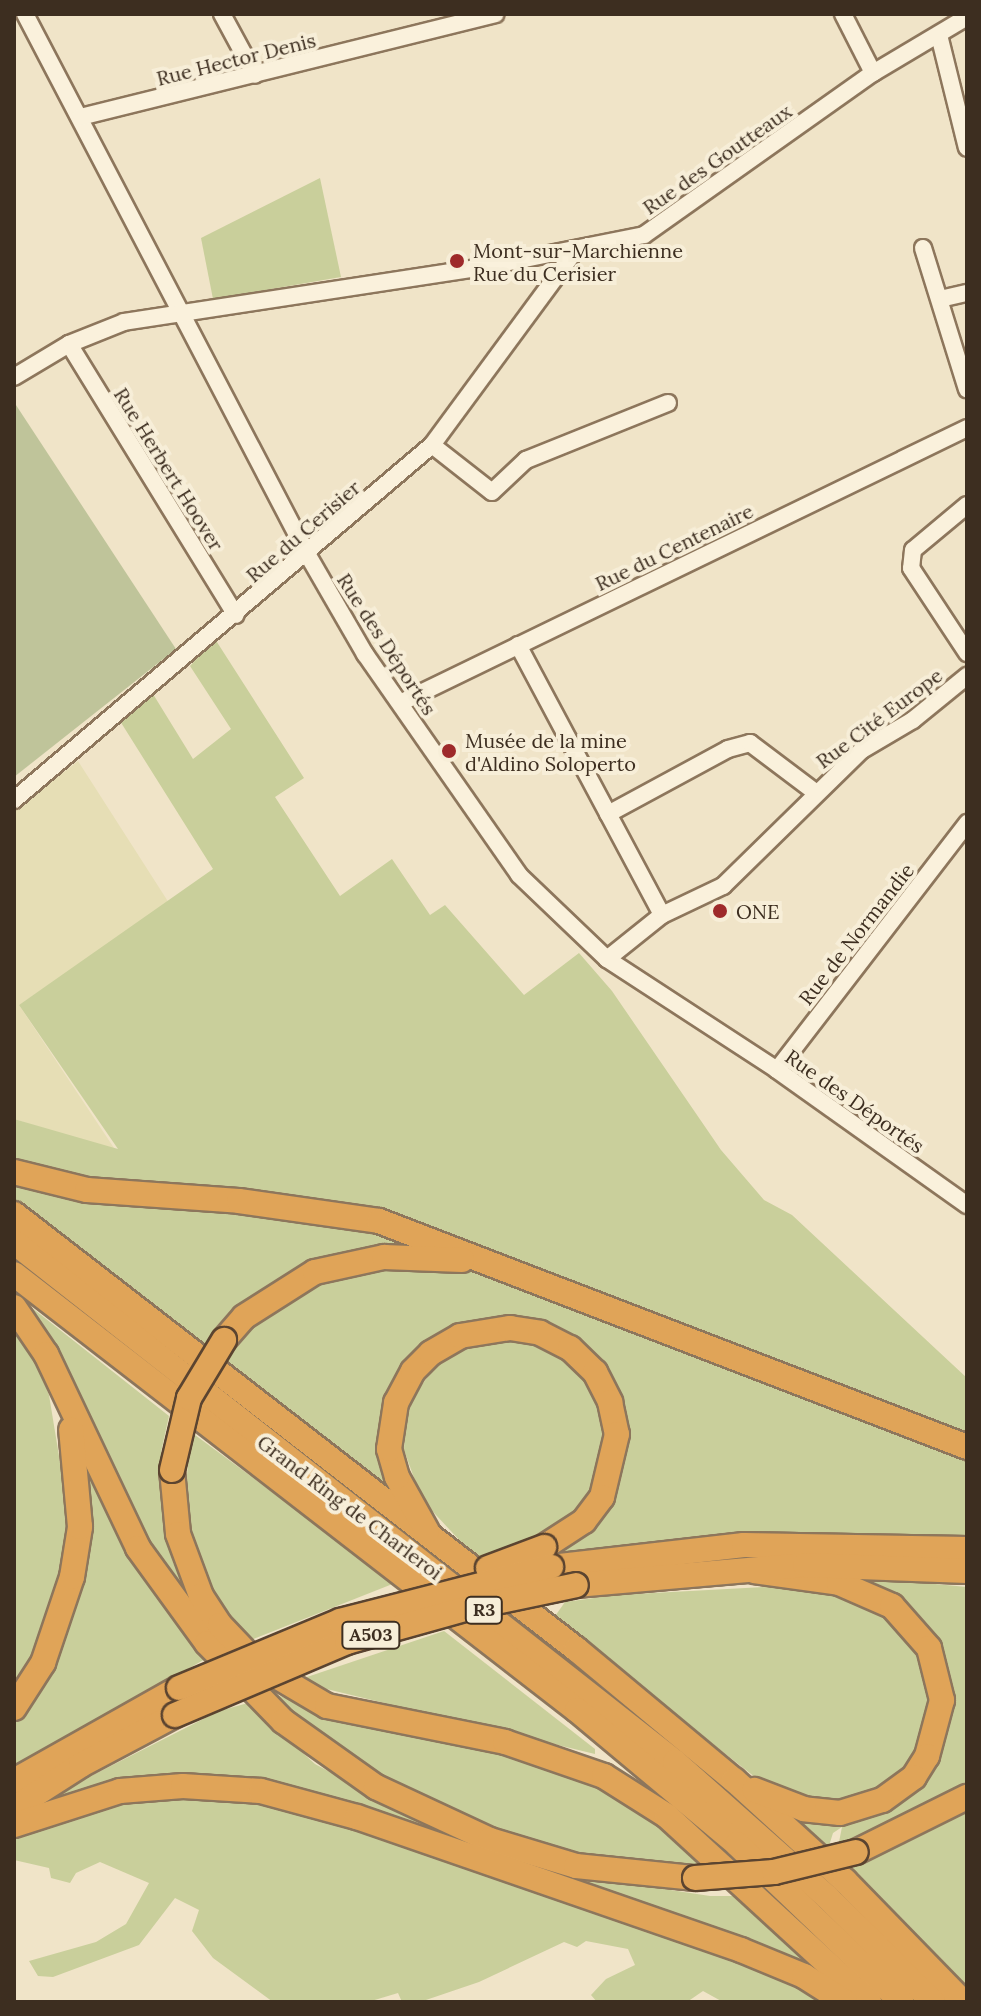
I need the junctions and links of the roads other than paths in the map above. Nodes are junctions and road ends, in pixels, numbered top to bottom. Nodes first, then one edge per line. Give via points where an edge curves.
1 (25, 14) edge
2 (222, 14) edge
3 (495, 14) edge
4 (843, 14) edge
5 (967, 17) edge
6 (939, 35) junction
7 (873, 73) junction
8 (255, 75) junction
9 (80, 117) junction
10 (967, 148) edge
11 (923, 248) dead end
12 (575, 251) junction
13 (967, 293) edge
14 (940, 299) junction
15 (179, 312) junction
16 (69, 344) junction
17 (14, 377) edge
18 (967, 389) edge
19 (668, 403) dead end
20 (967, 428) edge
21 (432, 445) junction
22 (967, 505) edge
23 (306, 552) junction
24 (236, 615) junction
25 (518, 645) junction
26 (967, 653) edge
27 (967, 676) edge
28 (400, 703) junction
29 (815, 792) junction
30 (14, 800) edge
31 (608, 814) junction
32 (967, 823) edge
33 (662, 915) junction
34 (607, 959) junction
35 (777, 1070) junction
36 (14, 1172) edge
37 (966, 1201) edge
38 (14, 1214) edge
39 (14, 1242) edge
40 (508, 1268) junction
41 (14, 1274) edge
42 (14, 1307) edge
43 (62, 1388) junction
44 (967, 1447) edge
45 (430, 1540) junction
46 (967, 1549) edge
47 (548, 1557) junction
48 (754, 1571) junction
49 (967, 1571) edge
50 (14, 1708) edge
51 (734, 1780) junction
52 (14, 1781) edge
53 (967, 1797) edge
54 (14, 1808) edge
55 (14, 1825) edge
56 (845, 2002) edge
57 (869, 2002) edge
58 (902, 2002) edge
59 (933, 2002) edge
60 (963, 2002) edge

1 - 9 street, Rue des Déportés
2 - 8 street
3 - 8 street, Rue Hector Denis
4 - 7 street
5 - 6 street, Rue des Goutteaux
6 - 7 street, Rue des Goutteaux
6 - 10 street
7 - 12 street, Rue des Goutteaux via 644,235
8 - 9 street, Rue Hector Denis
9 - 15 street, Rue des Déportés
11 - 14 street
12 - 15 street, Rue des Goutteaux
12 - 21 street, Rue du Cerisier
13 - 14 street
14 - 18 street
15 - 16 street, Rue des Goutteaux via 124,322
15 - 23 street, Rue des Déportés
16 - 17 street, Rue des Goutteaux
16 - 24 street, Rue Herbert Hoover
19 - 21 street via 526,460 492,492
20 - 25 street, Rue du Centenaire
21 - 23 street, Rue du Cerisier
22 - 26 street via 913,550 911,568
23 - 24 street, Rue du Cerisier
23 - 28 street, Rue des Déportés
24 - 30 street, Rue du Cerisier
25 - 28 street, Rue du Centenaire
25 - 31 street
27 - 29 street, Rue Cité Europe via 913,720 862,750
28 - 34 street, Rue des Déportés via 519,875
29 - 31 street, Rue Cité Europe via 750,743 728,749
29 - 33 street, Rue Cité Europe via 723,886
31 - 33 street
32 - 35 street, Rue de Normandie
33 - 34 street, Rue Cité Europe
34 - 35 street, Rue des Déportés
35 - 37 street, Rue des Déportés
36 - 40 highway via 127,1195 332,1211 379,1221
38 - 45 highway
39 - 59 highway, Grand Ring de Charleroi / R3 via 663,1753 806,1877
40 - 44 highway
40 - 57 highway, bridge via 415,1254 345,1262 276,1294 224,1340 189,1398 172,1470 178,1534 201,1596 259,1666 327,1706 505,1742 604,1776 667,1816
41 - 58 highway, Grand Ring de Charleroi / R3 via 577,1710 737,1844
42 - 43 highway
43 - 50 highway via 79,1483 78,1540 61,1622
43 - 53 highway, bridge via 112,1498 172,1599 236,1675 283,1721 376,1787 490,1840 576,1866 695,1878 774,1872 856,1852
45 - 47 highway via 397,1477 389,1449 396,1403 413,1371 431,1353 460,1336 510,1328 540,1333 570,1348 595,1372 610,1402 617,1434 602,1497
45 - 51 highway via 576,1649
46 - 47 highway, A503 via 744,1545
47 - 52 highway, A503, bridge via 340,1621 179,1688
48 - 49 highway, A503 via 805,1565
48 - 51 highway via 839,1583 892,1606 929,1648 942,1700 934,1741 914,1777 863,1809 804,1809
48 - 54 highway, A503, bridge via 576,1585 347,1642 175,1715
51 - 60 highway via 845,1881
55 - 56 highway via 120,1791 183,1786 261,1791 357,1817 741,1950 804,1976

